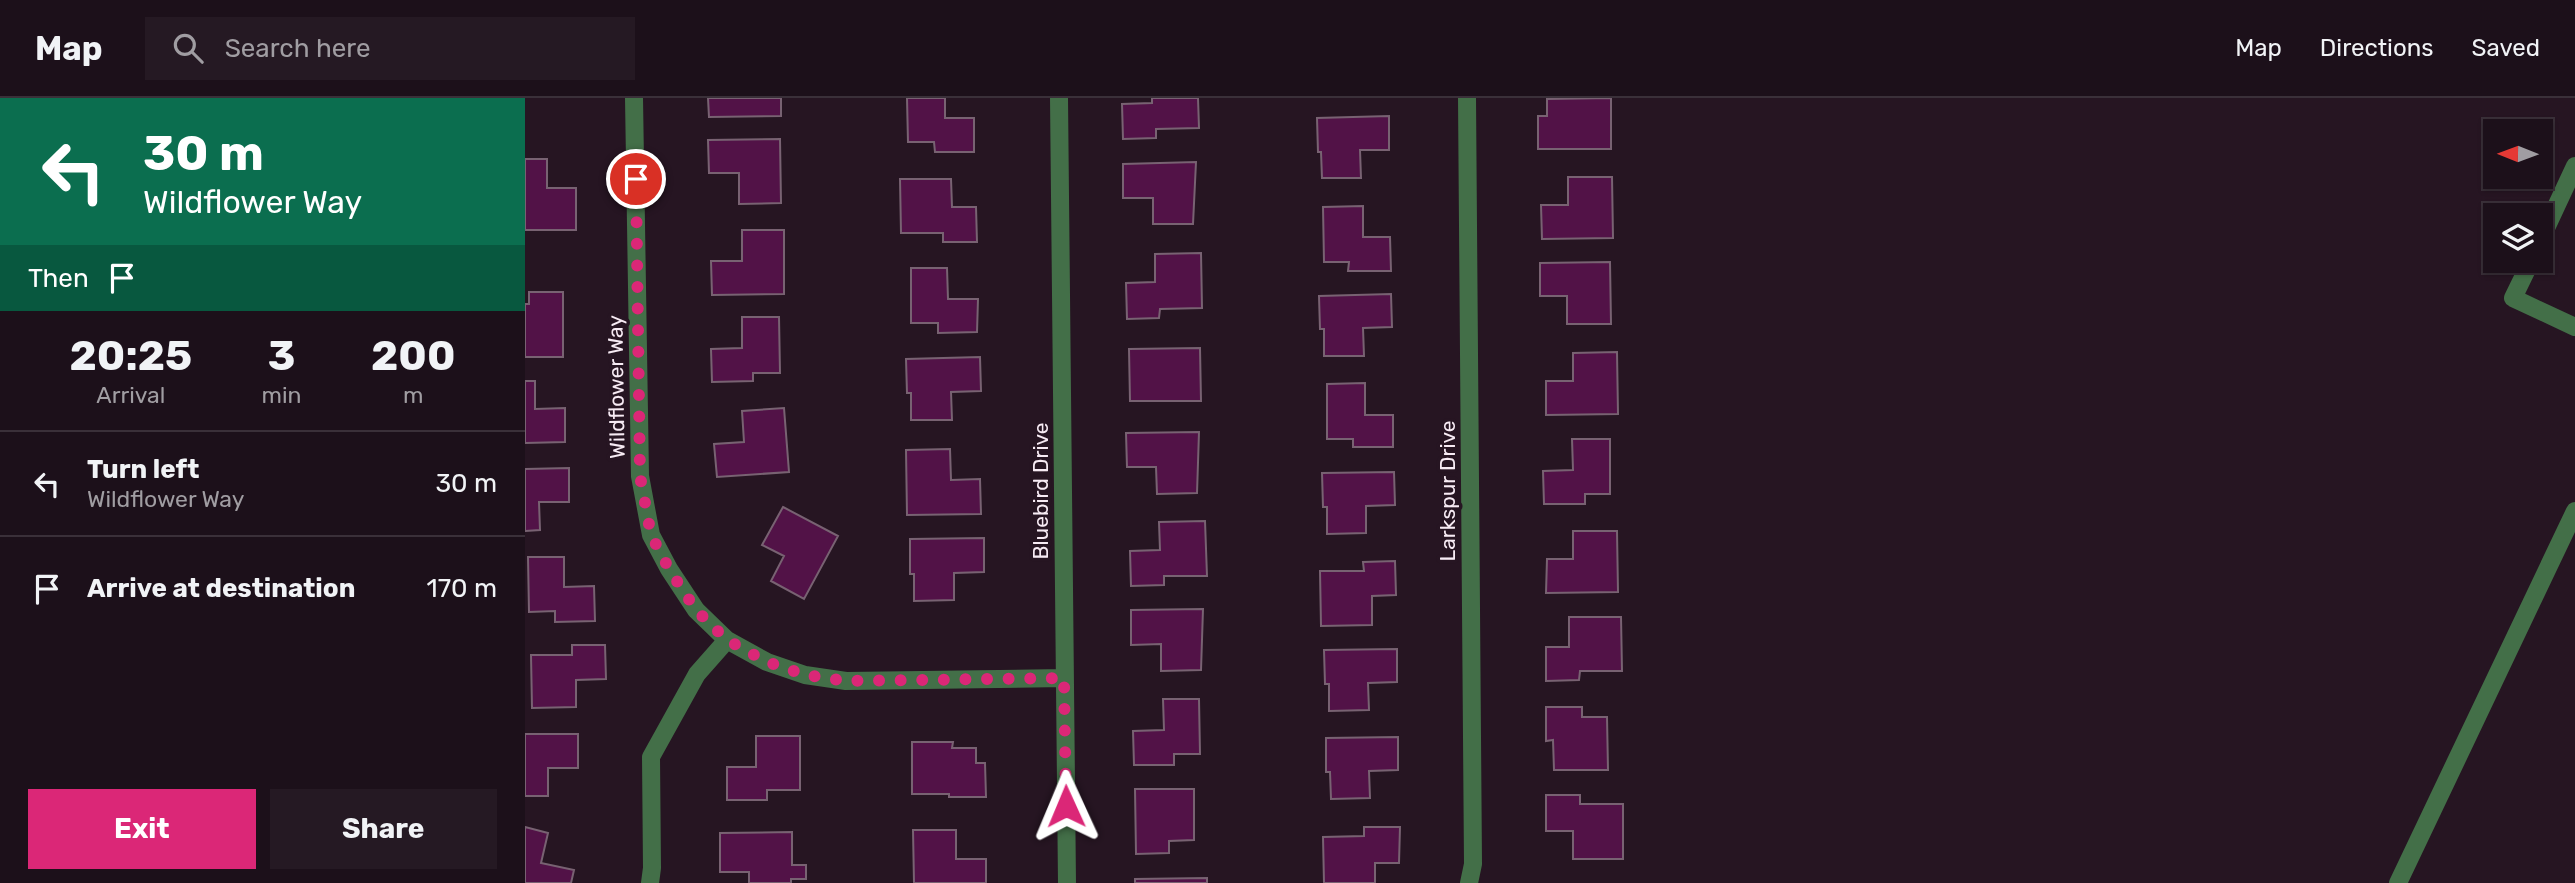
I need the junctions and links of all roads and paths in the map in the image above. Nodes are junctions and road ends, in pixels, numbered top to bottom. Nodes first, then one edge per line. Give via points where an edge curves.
1 (634, 98) edge
2 (1059, 98) edge
3 (1467, 98) edge
4 (2575, 166) edge
5 (2553, 213) edge
6 (2525, 273) edge
7 (2575, 327) edge
8 (2575, 512) edge
9 (727, 640) junction
10 (1064, 678) junction
11 (650, 883) edge
12 (1067, 883) edge
13 (1469, 883) edge
14 (2398, 883) edge

1 - 9 street, Wildflower Way via 644,503 651,535 669,569 696,610
2 - 10 street, Bluebird Drive
3 - 13 street, Larkspur Drive via 1473,864
4 - 5 street
6 - 7 street via 2513,298
8 - 14 street
9 - 10 street, Wildflower Way via 767,662 806,675 846,681
9 - 11 street via 697,674 651,757
10 - 12 street, Bluebird Drive

